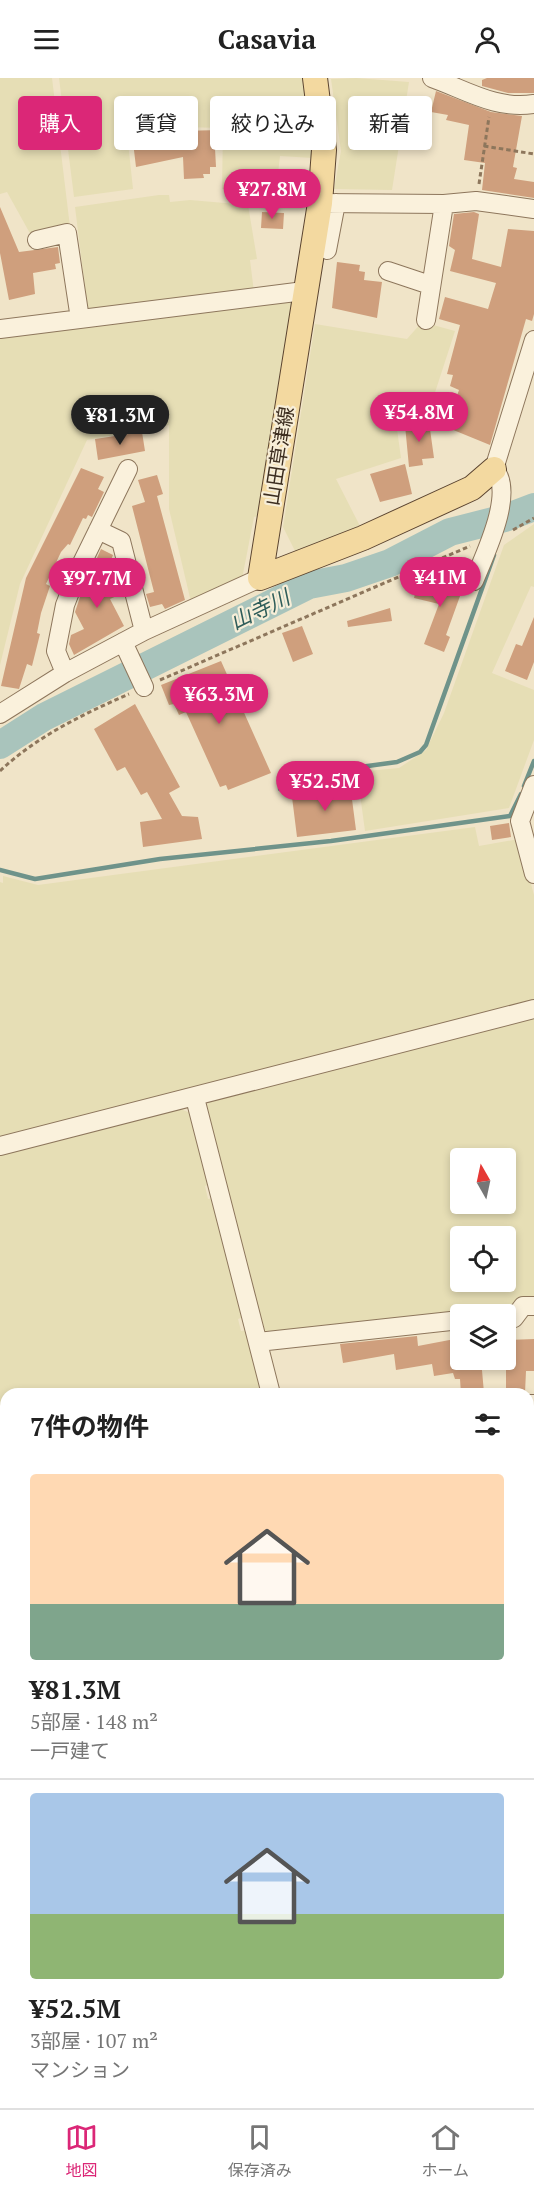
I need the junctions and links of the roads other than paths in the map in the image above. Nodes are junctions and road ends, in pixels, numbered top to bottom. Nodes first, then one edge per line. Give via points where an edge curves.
1 (315, 78) edge
2 (432, 78) edge
3 (534, 104) edge
4 (328, 203) junction
5 (444, 204) junction
6 (534, 209) edge
7 (37, 240) dead end
8 (327, 250) dead end
9 (388, 270) dead end
10 (430, 285) junction
11 (304, 291) junction
12 (80, 319) junction
13 (426, 320) dead end
14 (0, 329) edge
15 (534, 340) edge
16 (494, 469) junction
17 (128, 470) dead end
18 (98, 530) junction
19 (260, 578) junction
20 (474, 581) dead end
21 (144, 631) junction
22 (123, 642) junction
23 (65, 673) junction
24 (144, 687) road end
25 (0, 714) edge
26 (534, 785) edge
27 (534, 874) edge
28 (534, 1010) edge
29 (195, 1098) junction
30 (0, 1146) edge
31 (534, 1306) edge
32 (516, 1315) edge
33 (450, 1321) edge
34 (258, 1342) junction
35 (270, 1388) edge

1 - 4 main road, 山田草津線
2 - 3 street via 491,103
4 - 5 street
4 - 8 street
4 - 11 main road, 山田草津線
5 - 6 street via 476,201
5 - 10 street
7 - 12 street via 67,233
9 - 10 street
10 - 13 street
11 - 12 street
11 - 19 main road, 山田草津線
12 - 14 street
15 - 16 street
16 - 19 main road via 472,488 363,538
16 - 20 street via 500,475 503,489 491,539
17 - 18 street
18 - 21 street via 121,541
18 - 23 street via 65,605 56,651
19 - 21 street
21 - 22 street
22 - 23 street
22 - 24 street
23 - 25 street
26 - 27 street via 520,821
28 - 29 street
29 - 30 street
29 - 34 street
31 - 32 street via 523,1306
33 - 34 street
34 - 35 street

